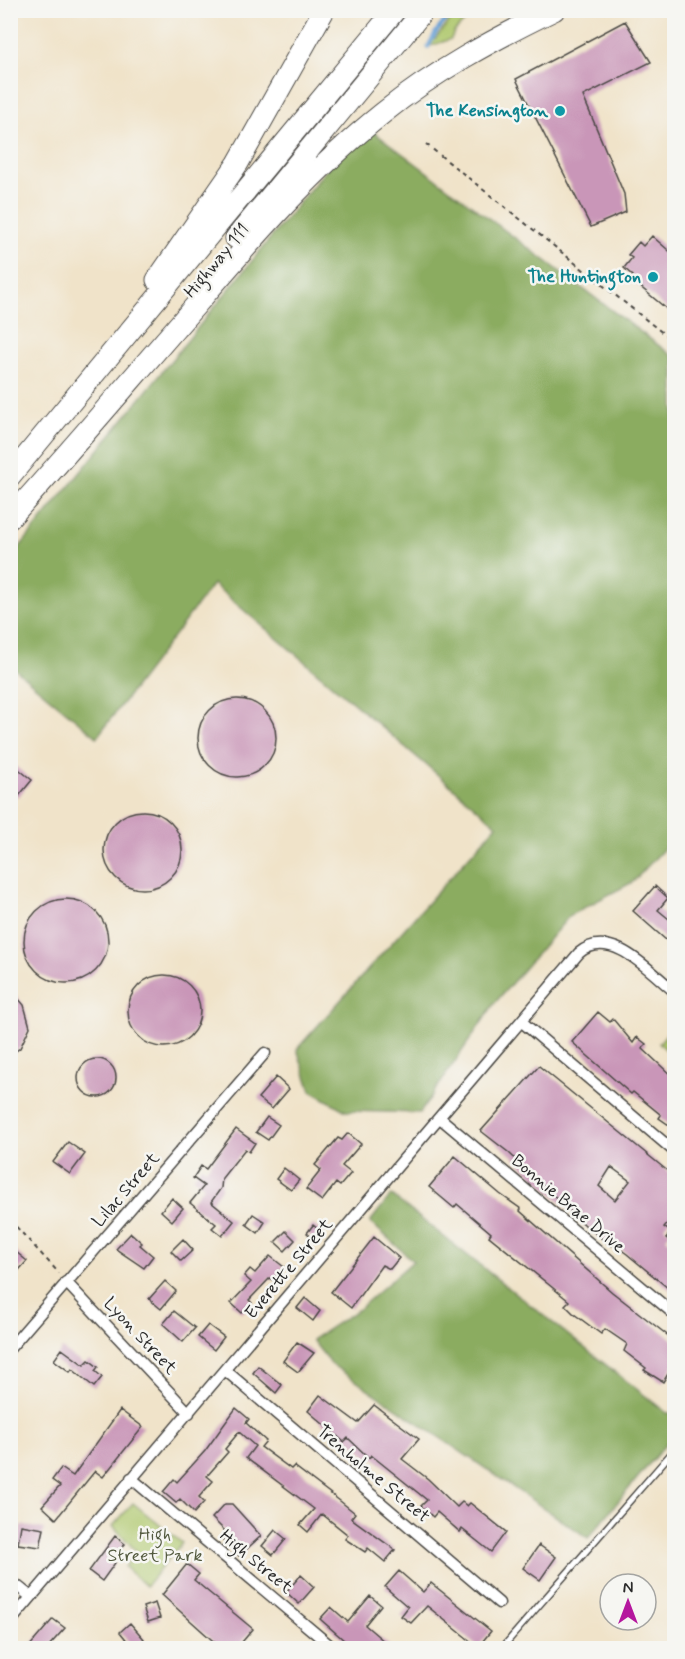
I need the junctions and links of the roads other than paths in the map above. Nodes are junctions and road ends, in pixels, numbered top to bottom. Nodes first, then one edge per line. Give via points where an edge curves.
1 (324, 10) edge
2 (395, 10) edge
3 (424, 10) edge
4 (554, 10) edge
5 (52, 425) junction
6 (10, 476) edge
7 (10, 511) edge
8 (10, 518) edge
9 (675, 991) edge
10 (522, 1022) junction
11 (265, 1053) dead end
12 (440, 1118) junction
13 (675, 1151) edge
14 (66, 1282) junction
15 (675, 1314) edge
16 (10, 1348) edge
17 (225, 1370) junction
18 (189, 1413) junction
19 (675, 1449) edge
20 (131, 1478) junction
21 (10, 1580) edge
22 (31, 1598) junction
23 (499, 1603) dead end
24 (10, 1622) edge
25 (333, 1648) edge
26 (502, 1648) edge

1 - 5 highway via 221,190 99,361 65,399
2 - 5 highway, Highway 111
3 - 7 highway, Highway 111
4 - 8 highway via 434,76 335,154 258,234
5 - 6 highway, Highway 111
9 - 10 street, Everette Street via 626,951 598,945 579,953
10 - 12 street, Everette Street
10 - 13 street
11 - 14 street, Lilac Street
12 - 15 street, Bonnie Brae Drive
12 - 17 street, Everette Street
14 - 16 street, Lilac Street
14 - 18 street, Lyon Street
17 - 18 street, Everette Street
17 - 23 street, Trenholme Street
18 - 20 street, Everette Street
19 - 26 lane
20 - 22 street, Everette Street
20 - 25 street, High Street
21 - 22 street
22 - 24 street, Everette Street

